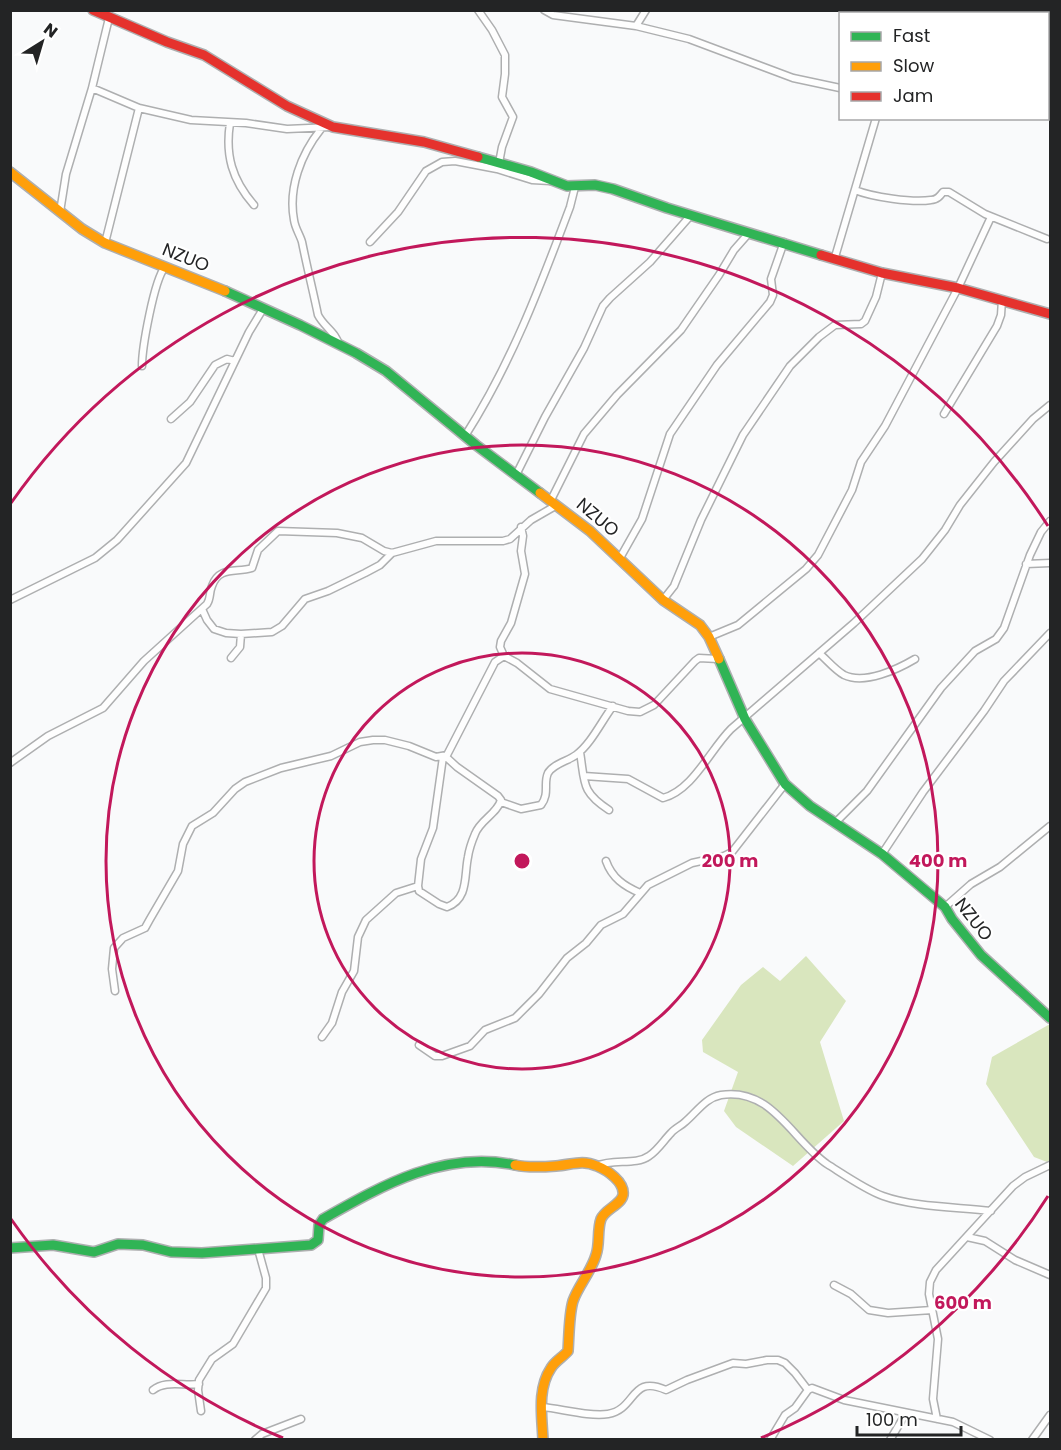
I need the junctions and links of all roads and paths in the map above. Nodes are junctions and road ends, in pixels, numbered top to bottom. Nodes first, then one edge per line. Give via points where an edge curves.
1 (93, 10) edge
2 (478, 10) edge
3 (544, 10) edge
4 (646, 10) edge
5 (109, 18) junction
6 (636, 26) junction
7 (92, 88) junction
8 (839, 88) edge
9 (140, 108) junction
10 (875, 120) edge
11 (230, 123) junction
12 (333, 127) junction
13 (321, 129) junction
14 (499, 163) junction
15 (10, 172) edge
16 (551, 181) junction
17 (575, 187) junction
18 (855, 190) junction
19 (254, 205) dead end
20 (60, 212) junction
21 (692, 215) junction
22 (991, 217) junction
23 (749, 233) junction
24 (1047, 239) dead end
25 (370, 242) dead end
26 (784, 242) junction
27 (105, 243) junction
28 (835, 257) junction
29 (165, 267) junction
30 (882, 273) junction
31 (958, 288) junction
32 (1002, 300) junction
33 (263, 309) junction
34 (1050, 314) edge
35 (339, 345) junction
36 (235, 361) junction
37 (142, 366) dead end
38 (1050, 405) edge
39 (944, 414) dead end
40 (171, 419) dead end
41 (465, 436) junction
42 (516, 475) junction
43 (554, 502) junction
44 (1050, 521) edge
45 (522, 527) junction
46 (392, 552) junction
47 (620, 558) junction
48 (1050, 563) edge
49 (1026, 564) junction
50 (10, 600) edge
51 (663, 600) junction
52 (201, 609) junction
53 (1050, 633) edge
54 (241, 634) junction
55 (709, 637) junction
56 (819, 653) junction
57 (504, 656) junction
58 (231, 658) dead end
59 (717, 659) junction
60 (915, 659) dead end
61 (613, 706) junction
62 (746, 719) junction
63 (580, 752) junction
64 (444, 757) junction
65 (10, 763) edge
66 (584, 776) junction
67 (784, 784) junction
68 (501, 802) junction
69 (609, 810) dead end
70 (836, 822) junction
71 (1050, 826) edge
72 (882, 854) junction
73 (606, 861) dead end
74 (418, 886) junction
75 (640, 893) junction
76 (945, 907) junction
77 (115, 991) dead end
78 (1050, 1018) edge
79 (322, 1037) dead end
80 (419, 1045) dead end
81 (1050, 1164) edge
82 (597, 1166) junction
83 (991, 1211) junction
84 (967, 1237) junction
85 (10, 1248) edge
86 (258, 1249) junction
87 (1050, 1275) edge
88 (834, 1285) dead end
89 (932, 1310) junction
90 (198, 1384) junction
91 (153, 1390) dead end
92 (808, 1390) junction
93 (543, 1407) junction
94 (201, 1411) dead end
95 (906, 1413) junction
96 (1050, 1415) edge
97 (301, 1419) dead end
98 (937, 1419) junction
99 (255, 1440) edge
100 (543, 1440) edge
101 (770, 1440) edge
102 (890, 1440) edge
103 (990, 1440) edge
104 (1032, 1440) edge

1 - 5 street
2 - 14 street via 505,55 501,97 513,117
3 - 6 street via 553,15
4 - 6 street
5 - 7 street
5 - 12 street via 204,55 287,106
6 - 8 street via 689,39 793,78
7 - 9 street
7 - 20 street via 66,174
9 - 11 street via 191,120
9 - 27 street
10 - 18 street
11 - 13 street
11 - 19 street via 231,167
12 - 13 street
12 - 14 street via 424,142
13 - 35 street via 298,170 292,206 318,315 337,336
14 - 16 street
15 - 20 street, NZUO
16 - 17 street
16 - 25 street via 455,161 442,162 426,171 398,212
17 - 21 street via 595,185 613,189
17 - 41 street via 522,333
18 - 22 street via 877,197 931,200 949,192
18 - 28 street
20 - 27 street, NZUO
21 - 23 street
21 - 42 street via 603,306
22 - 24 street
22 - 31 street
23 - 26 street
23 - 43 street via 681,330 616,395 584,434
26 - 28 street
26 - 47 street via 771,279 770,302 717,365 670,434 642,519
27 - 29 street, NZUO
28 - 30 street
29 - 33 street, NZUO
29 - 37 street via 154,294
30 - 31 street
30 - 51 street via 865,321 835,325 819,337 790,366 743,435 674,586
31 - 32 street
31 - 55 street via 885,426 861,462 852,490 818,555 738,625
32 - 34 street
32 - 39 street via 998,326
33 - 35 street, NZUO
33 - 36 street
35 - 41 street, NZUO via 386,371
36 - 40 street via 227,359 215,365 196,395
36 - 50 street via 186,464 117,540 95,558
38 - 56 street via 994,462 922,559
41 - 42 street, NZUO
42 - 43 street, NZUO
43 - 45 street
43 - 47 street, NZUO
44 - 49 street
45 - 46 street via 503,541 436,541
45 - 57 street via 525,573 511,623 501,641
46 - 52 street via 362,538 337,533 278,531 258,550 252,568 227,570 219,575 212,585 209,602
46 - 54 street via 380,565 305,599 279,629
47 - 51 street, NZUO
48 - 49 street
49 - 70 street via 1004,628 996,639 975,651 941,688 867,791
51 - 55 street, NZUO via 695,621
52 - 54 street via 214,629
52 - 65 street via 144,661 103,708 48,736
53 - 72 street via 1004,681
54 - 58 street via 240,647
55 - 59 street, NZUO
56 - 60 street via 844,675 854,678 895,670
56 - 62 street
57 - 61 street via 550,689
57 - 64 street via 495,662
59 - 61 street via 699,658 647,710
59 - 62 street, NZUO
61 - 63 street
62 - 66 street via 720,741 694,777 663,798 628,779
62 - 67 street, NZUO
63 - 66 street
63 - 68 street via 549,771 546,798 541,805 522,809
64 - 68 street
64 - 74 street via 433,828 421,859
64 - 77 street via 373,740 245,782 213,813 192,826 183,844 178,871 150,919 140,931 123,938 114,948
66 - 69 street via 588,793
67 - 70 street, NZUO
67 - 75 street via 732,852 692,863 655,880
68 - 74 street via 476,830 456,902 444,907 425,896
70 - 72 street, NZUO
71 - 76 street
72 - 76 street, NZUO
73 - 75 street via 617,880
74 - 79 street via 396,893 366,920 358,937 354,971
75 - 80 street via 623,915 602,925 567,958 515,1017 485,1030 470,1046 442,1056 435,1056
76 - 78 street, NZUO via 981,955
81 - 83 street via 1013,1186
82 - 83 street via 649,1156 710,1099 743,1095 764,1103 826,1163 879,1195
82 - 86 street via 583,1161 525,1167 496,1161 456,1163 419,1172 381,1186 323,1219 318,1239 311,1245
82 - 93 street via 612,1175 623,1194 603,1215 597,1253 573,1301 568,1352 546,1376
83 - 84 street
84 - 87 street via 985,1241
84 - 89 street via 930,1282
85 - 86 street via 52,1245 94,1252 118,1244 171,1252
86 - 90 street via 266,1278 263,1294 233,1344 212,1359
88 - 89 street via 869,1310
89 - 98 street via 938,1339 933,1399
90 - 91 street via 159,1385
90 - 94 street
92 - 93 street via 785,1363 767,1359 733,1363 666,1390 644,1386 618,1411 606,1414
92 - 95 street
92 - 101 street via 785,1415
93 - 100 street
95 - 98 street
95 - 102 street
96 - 104 street
97 - 99 street
98 - 103 street via 953,1422

